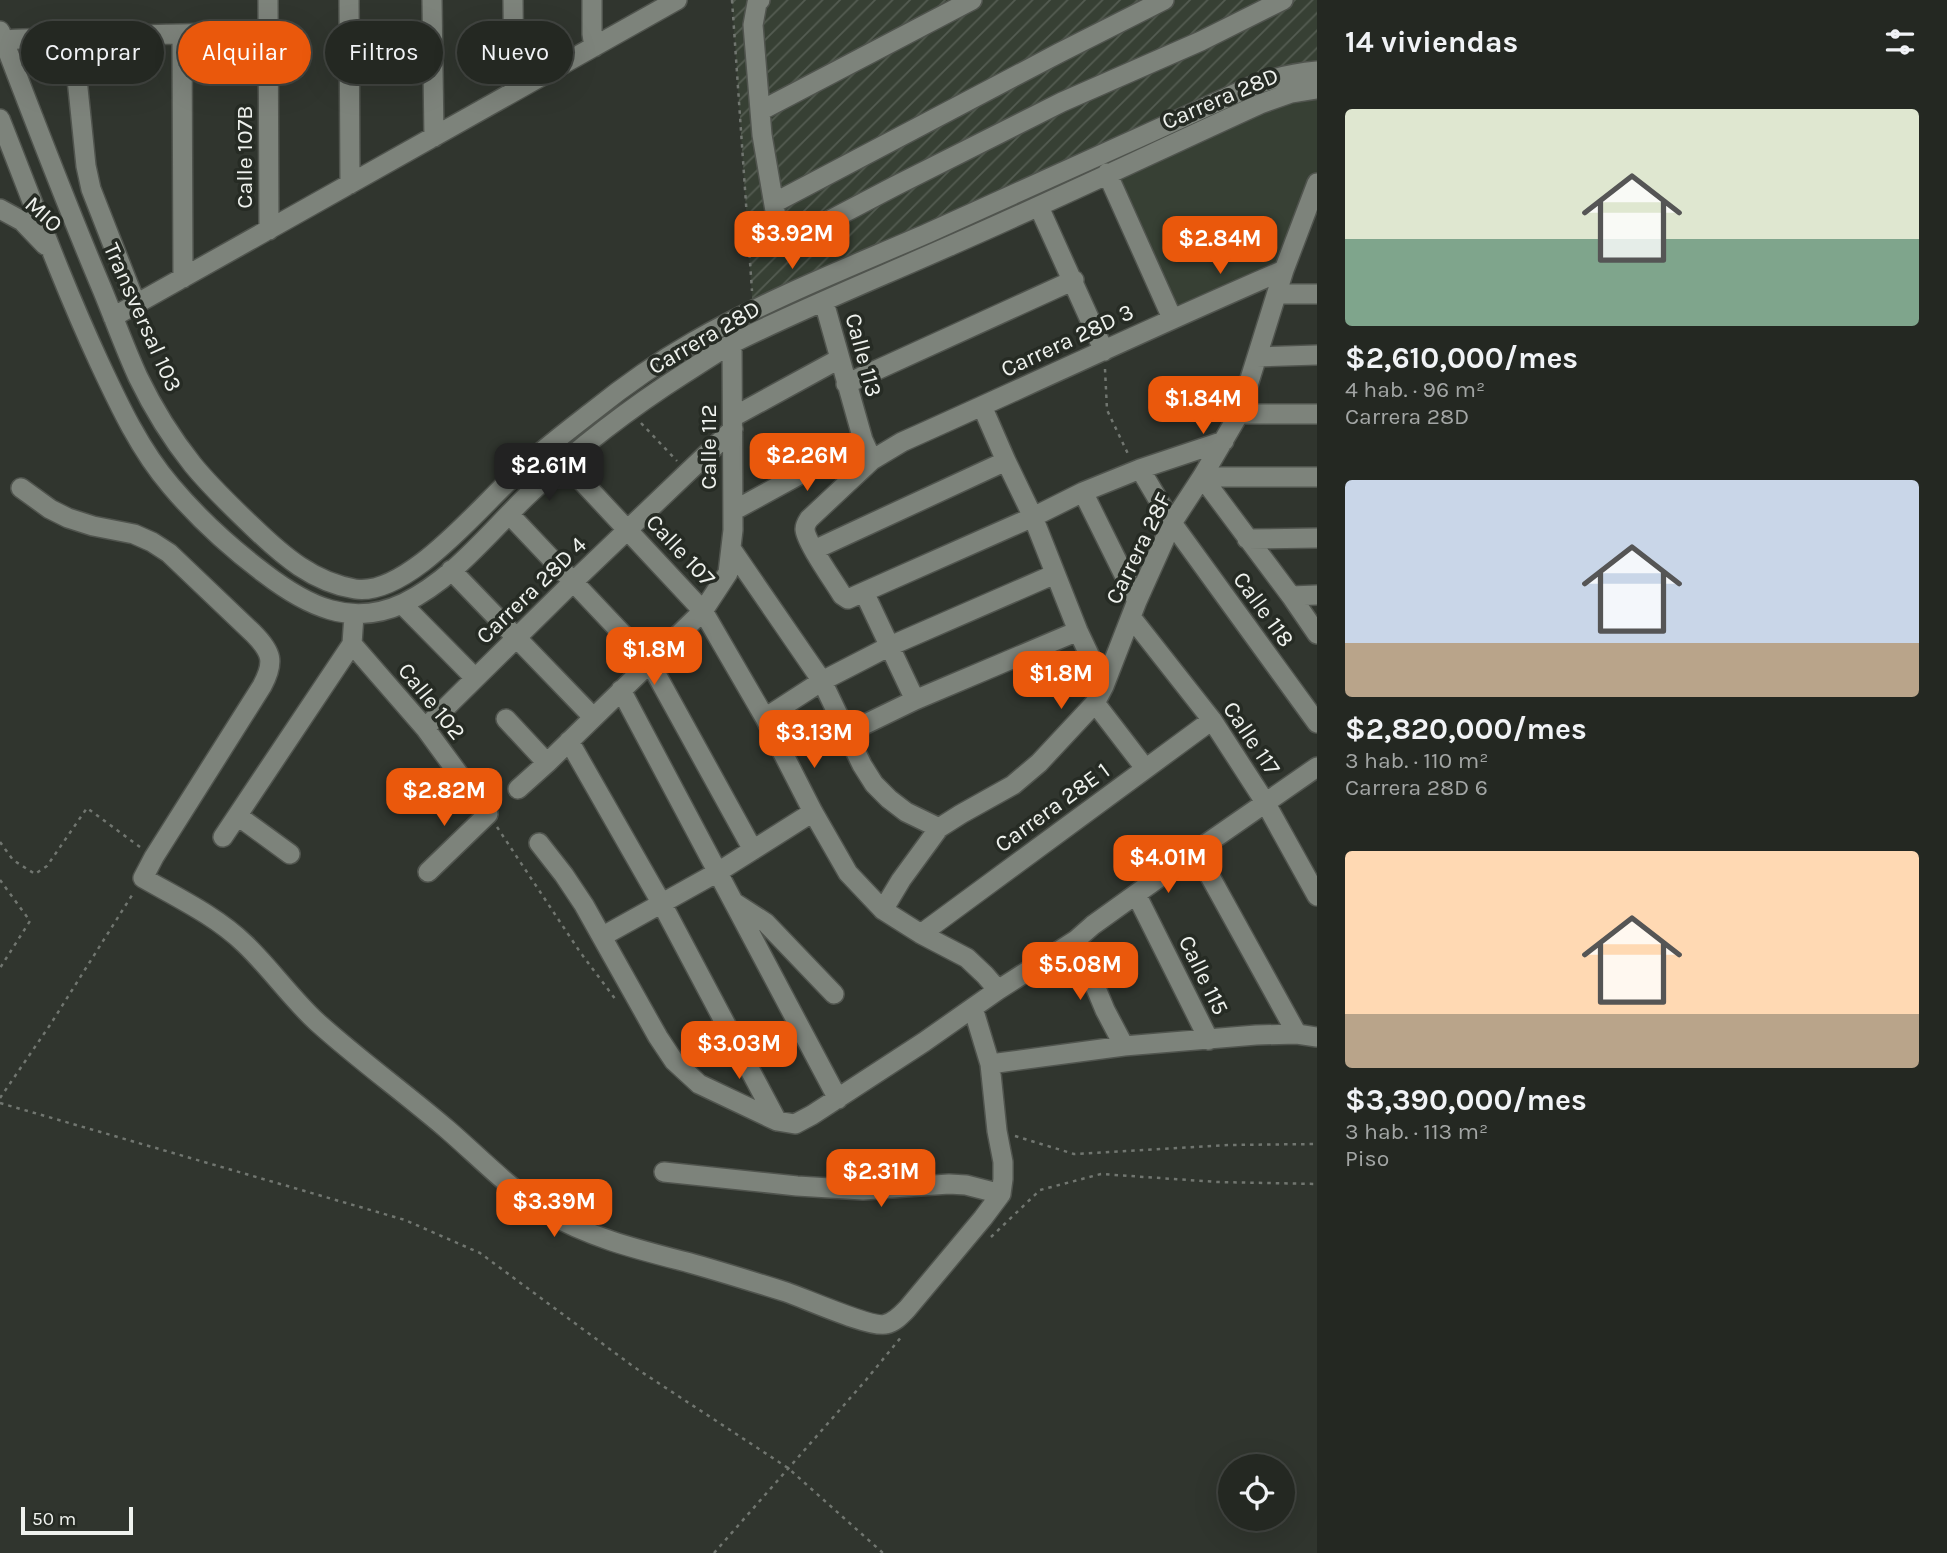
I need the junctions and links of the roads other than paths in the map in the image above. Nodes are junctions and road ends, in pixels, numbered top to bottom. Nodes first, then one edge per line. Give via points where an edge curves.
1 (268, 0) edge
2 (349, 0) edge
3 (432, 0) edge
4 (513, 0) edge
5 (592, 0) edge
6 (677, 0) edge
7 (760, 0) edge
8 (972, 0) edge
9 (1164, 0) edge
10 (1283, 0) edge
11 (267, 21) edge
12 (2, 36) edge
13 (21, 36) edge
14 (594, 47) junction
15 (1317, 71) edge
16 (78, 84) edge
17 (182, 84) edge
18 (268, 84) edge
19 (1317, 89) edge
20 (514, 92) junction
21 (760, 111) junction
22 (0, 119) edge
23 (434, 137) junction
24 (1107, 173) junction
25 (1317, 183) edge
26 (350, 184) junction
27 (774, 204) junction
28 (1039, 207) junction
29 (0, 209) edge
30 (269, 230) junction
31 (1307, 234) edge
32 (54, 257) junction
33 (1284, 270) junction
34 (183, 278) junction
35 (1073, 280) junction
36 (1276, 294) junction
37 (1317, 294) edge
38 (824, 302) junction
39 (136, 304) junction
40 (113, 317) junction
41 (1172, 318) junction
42 (732, 343) junction
43 (1104, 351) junction
44 (1317, 355) edge
45 (1257, 357) junction
46 (839, 359) junction
47 (846, 384) junction
48 (982, 406) junction
49 (1239, 414) junction
50 (1317, 414) edge
51 (733, 423) junction
52 (863, 440) junction
53 (1224, 441) junction
54 (872, 460) junction
55 (1006, 461) junction
56 (564, 462) junction
57 (1140, 468) junction
58 (1202, 477) junction
59 (1317, 477) edge
60 (21, 488) dead end
61 (1083, 492) junction
62 (733, 511) junction
63 (509, 514) junction
64 (1033, 517) junction
65 (1172, 523) junction
66 (628, 529) junction
67 (1317, 538) edge
68 (1247, 539) junction
69 (732, 550) junction
70 (814, 550) junction
71 (451, 570) junction
72 (1055, 574) junction
73 (574, 581) junction
74 (352, 589) joint
75 (864, 592) junction
76 (1317, 595) edge
77 (1291, 596) junction
78 (402, 604) junction
79 (1134, 609) junction
80 (704, 611) junction
81 (354, 615) junction
82 (1078, 631) junction
83 (1317, 634) edge
84 (516, 638) junction
85 (352, 644) junction
86 (890, 646) junction
87 (650, 663) junction
88 (475, 678) junction
89 (822, 681) junction
90 (621, 690) junction
91 (1099, 695) junction
92 (915, 700) junction
93 (593, 717) junction
94 (765, 718) junction
95 (506, 719) dead end
96 (1212, 720) junction
97 (1317, 723) edge
98 (425, 728) junction
99 (847, 733) junction
100 (569, 741) junction
101 (547, 763) junction
102 (1317, 767) edge
103 (1145, 768) junction
104 (518, 789) dead end
105 (1265, 802) junction
106 (813, 812) junction
107 (238, 816) junction
108 (939, 828) junction
109 (223, 837) dead end
110 (539, 843) dead end
111 (753, 850) junction
112 (1196, 851) junction
113 (290, 854) dead end
114 (428, 872) dead end
115 (718, 872) junction
116 (1136, 894) junction
117 (1317, 896) edge
118 (734, 903) junction
119 (662, 904) junction
120 (883, 910) junction
121 (921, 934) junction
122 (603, 936) junction
123 (1076, 940) junction
124 (998, 990) junction
125 (834, 994) dead end
126 (973, 1008) junction
127 (1297, 1034) junction
128 (1317, 1037) edge
129 (1209, 1040) junction
130 (1124, 1046) junction
131 (990, 1065) junction
132 (838, 1099) junction
133 (777, 1121) junction
134 (664, 1172) dead end
135 (1001, 1194) junction

1 - 11 street, Calle 107B
2 - 26 street
3 - 23 street
4 - 20 street
5 - 14 street
6 - 14 street
7 - 21 street via 753,25
8 - 21 street
9 - 27 street
10 - 27 street via 1062,102 790,241 783,241 779,234
12 - 13 street
12 - 40 street, Transversal 103
14 - 20 street
15 - 74 street, Carrera 28D via 1252,86 691,344 597,407 407,573 367,590
16 - 39 street via 91,189
17 - 34 street
18 - 30 street, Calle 107B
19 - 24 street, Carrera 28D via 1267,101
20 - 23 street
21 - 27 street
22 - 32 street
23 - 26 street
24 - 28 street, Carrera 28D
24 - 41 street
25 - 31 street, Carrera 28F
26 - 30 street
28 - 35 street
28 - 38 street, Carrera 28D
29 - 32 street, MIO via 22,221
30 - 34 street
31 - 33 street, Carrera 28F
32 - 81 street via 114,392 170,485 220,536 281,586 324,609
33 - 36 street, Carrera 28F
33 - 41 street, Carrera 28D 3
34 - 39 street
35 - 43 street
35 - 47 street
36 - 37 street
36 - 45 street, Carrera 28F
38 - 42 street, Carrera 28D
38 - 46 street, Calle 113
39 - 40 street
40 - 74 street, Transversal 103 via 139,380 194,466 295,565
41 - 43 street, Carrera 28D 3
42 - 51 street, Calle 112
42 - 56 street, Carrera 28D via 629,410
43 - 48 street, Carrera 28D 3
44 - 45 street
45 - 49 street, Carrera 28F
46 - 47 street, Calle 113
46 - 51 street, Carrera 28D 4
47 - 52 street, Calle 113
48 - 54 street, Carrera 28D 3
48 - 55 street
49 - 50 street
49 - 53 street, Carrera 28F
51 - 62 street, Calle 112
51 - 66 street, Carrera 28D 4
52 - 54 street, Calle 113
52 - 62 street
53 - 57 street
53 - 58 street, Carrera 28F
54 - 70 street, Carrera 28D 3 via 809,519 805,531
55 - 64 street
55 - 70 street
56 - 63 street, Carrera 28D
56 - 66 street, Calle 107
57 - 61 street
57 - 65 street, Calle 118
58 - 59 street
58 - 65 street, Carrera 28F
58 - 68 street
60 - 135 street via 68,518 134,534 169,553 263,643 269,657 270,670 262,686 143,878 245,943 317,1021 544,1211 610,1242 735,1275 884,1326 907,1309
61 - 64 street
61 - 79 street, Calle 117
62 - 69 street, Calle 112
63 - 71 street, Carrera 28D
63 - 73 street
64 - 72 street
64 - 75 street
65 - 79 street, Carrera 28F
65 - 97 street, Calle 118
66 - 73 street, Carrera 28D 4
66 - 80 street, Calle 107
67 - 68 street
68 - 77 street
69 - 80 street, Calle 112 via 728,573
69 - 89 street
70 - 75 street via 845,598
71 - 78 street, Carrera 28D
71 - 84 street
72 - 82 street
72 - 86 street
73 - 84 street, Carrera 28D 4
73 - 87 street
75 - 86 street
76 - 77 street
77 - 83 street
78 - 81 street, Carrera 28D
78 - 88 street
79 - 91 street, Carrera 28F
79 - 96 street, Calle 117
80 - 87 street, Calle 112
80 - 94 street, Calle 107
81 - 85 street
82 - 91 street
82 - 92 street
84 - 88 street, Carrera 28D 4
84 - 93 street
85 - 98 street, Calle 102
85 - 107 street
86 - 89 street
86 - 92 street
87 - 90 street, Calle 112
87 - 111 street
88 - 98 street, Carrera 28D 4
89 - 94 street
89 - 99 street
90 - 93 street, Calle 112
90 - 115 street
91 - 103 street
91 - 108 street, Carrera 28F via 1039,763 1013,785
92 - 99 street
93 - 100 street, Calle 112
94 - 106 street, Calle 107
95 - 101 street
96 - 103 street, Carrera 28E 1
96 - 105 street, Calle 117
98 - 114 street, Calle 102 via 488,814
99 - 108 street via 874,784 906,811
100 - 101 street, Calle 112
100 - 119 street
101 - 104 street, Calle 112
102 - 105 street
103 - 121 street, Carrera 28E 1
105 - 112 street
105 - 117 street, Calle 117
106 - 111 street
106 - 120 street, Calle 107 via 848,873
107 - 109 street
107 - 113 street
108 - 120 street, Carrera 28F
110 - 122 street
111 - 115 street
112 - 116 street
112 - 127 street
115 - 118 street
115 - 119 street
116 - 123 street
116 - 129 street, Calle 115
118 - 125 street via 766,923
118 - 132 street
119 - 122 street
119 - 133 street
120 - 121 street, Calle 107
121 - 124 street, Calle 107 via 967,958
122 - 133 street via 674,1061 699,1084
123 - 124 street
123 - 130 street
124 - 126 street
126 - 131 street
126 - 132 street
127 - 128 street
127 - 129 street
129 - 130 street
130 - 131 street
131 - 135 street via 1003,1162
132 - 133 street via 795,1124
134 - 135 street via 863,1190 966,1185

